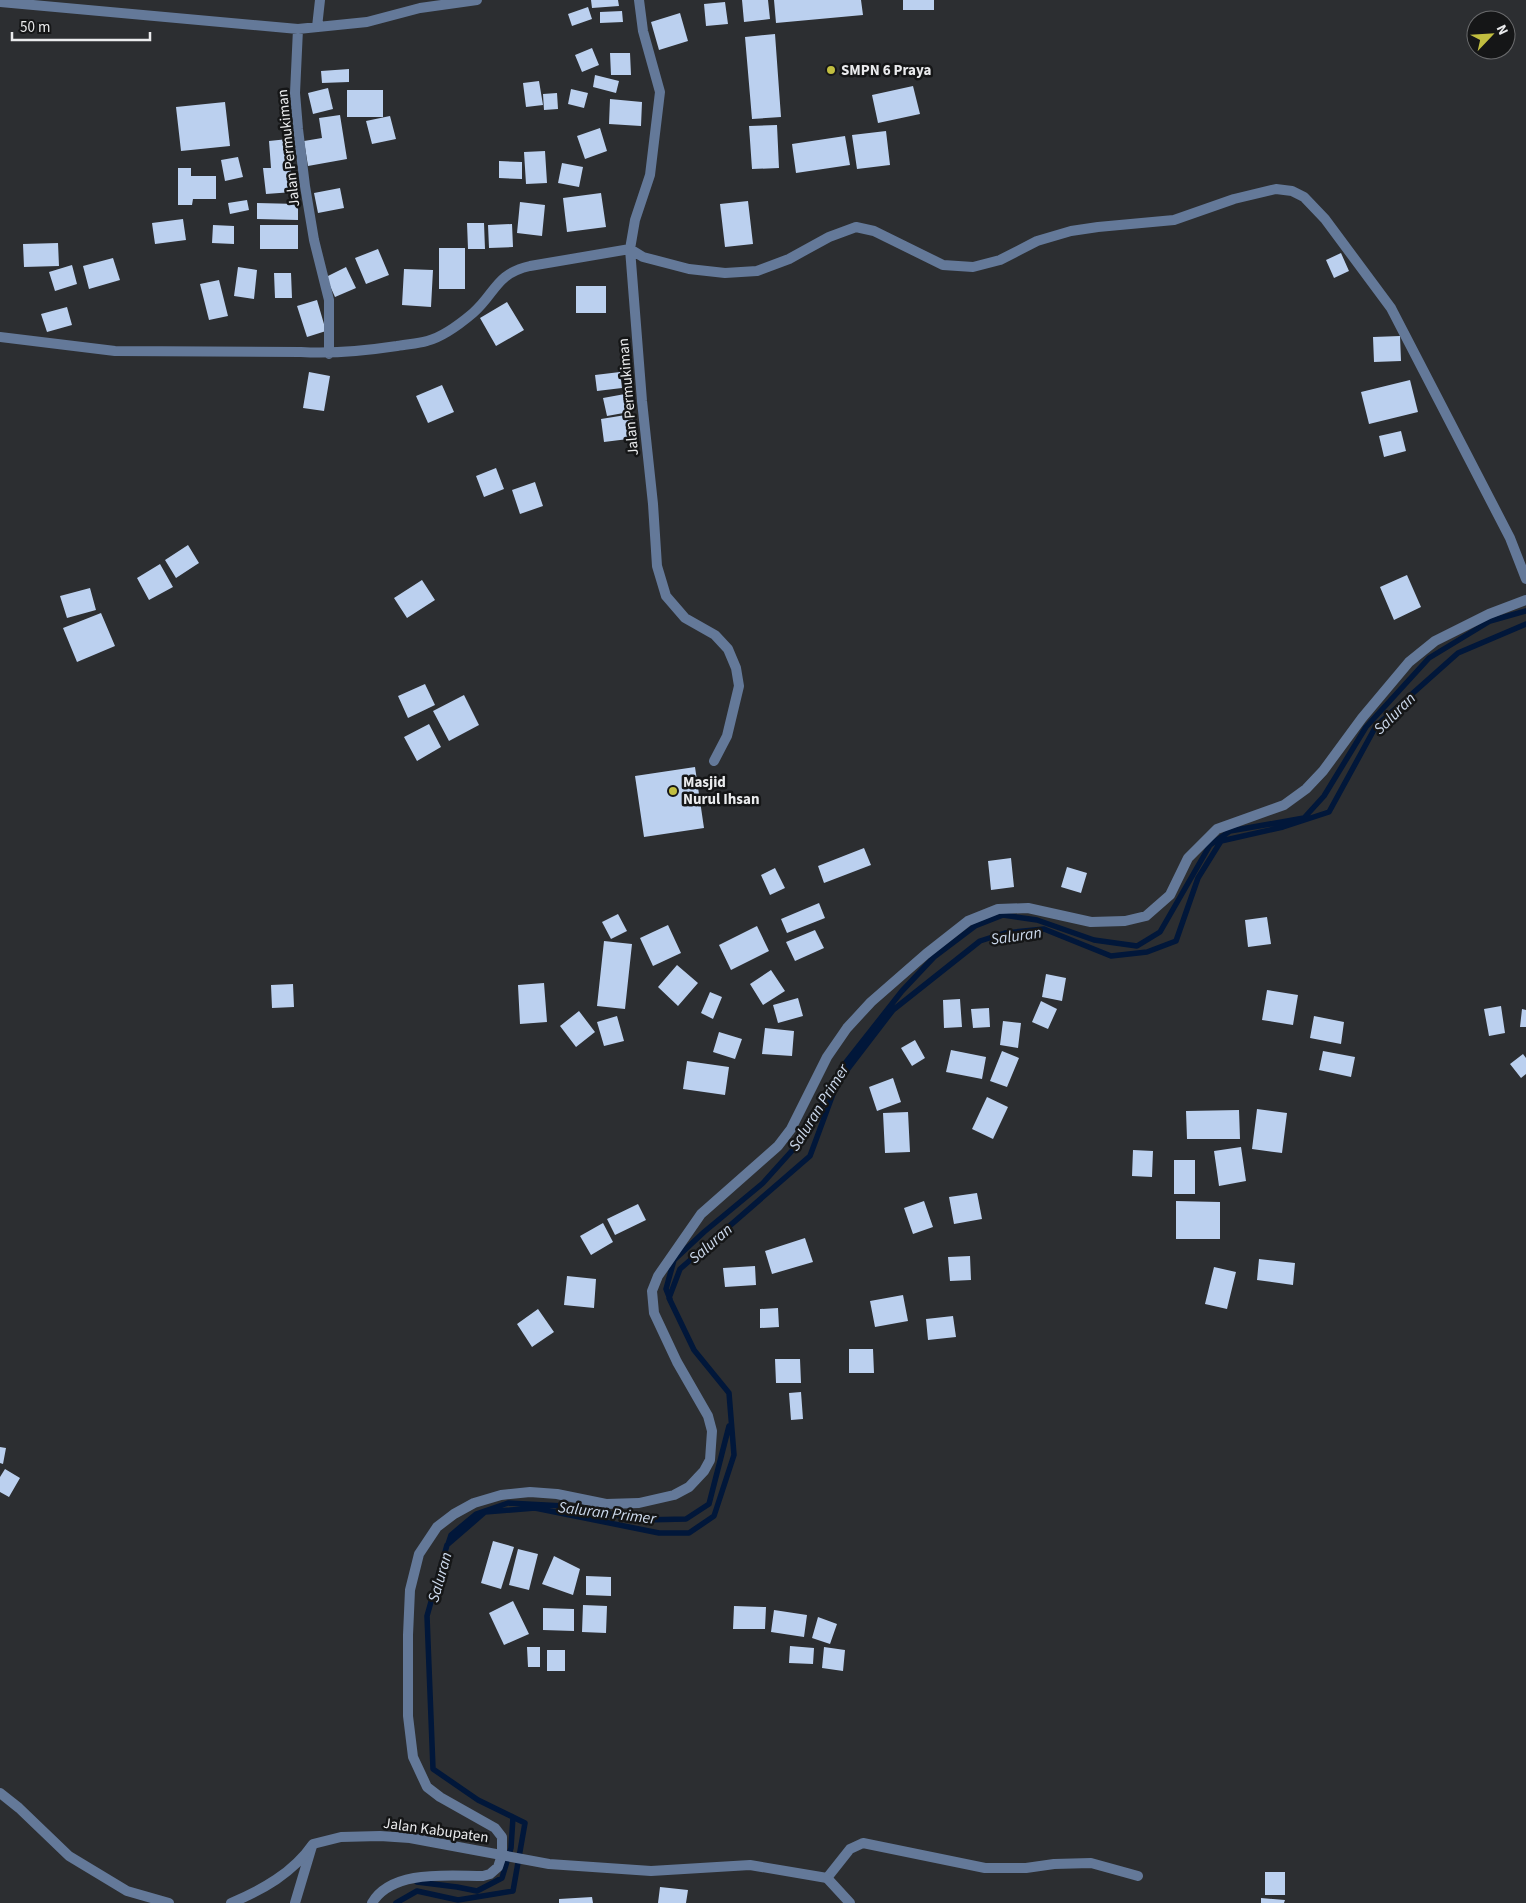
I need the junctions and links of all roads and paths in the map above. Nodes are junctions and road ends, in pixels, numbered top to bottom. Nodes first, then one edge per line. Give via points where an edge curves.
1 (320, 0) edge
2 (477, 0) edge
3 (639, 0) edge
4 (0, 2) edge
5 (318, 27) junction
6 (298, 29) junction
7 (630, 249) junction
8 (0, 337) edge
9 (329, 354) junction
10 (1526, 579) edge
11 (1526, 600) edge
12 (714, 761) dead end
13 (0, 1792) edge
14 (313, 1844) junction
15 (506, 1855) junction
16 (1138, 1876) dead end
17 (827, 1878) junction
18 (168, 1903) edge
19 (231, 1903) edge
20 (295, 1903) edge
21 (372, 1903) edge
22 (850, 1903) edge

1 - 5 street
2 - 5 street via 420,8 367,22
3 - 7 street, Jalan Permukiman via 643,31 660,92 650,175 635,220
4 - 6 street
5 - 6 street
6 - 9 street, Jalan Permukiman via 295,93 298,129 314,240 329,300
7 - 9 street via 517,269 506,274 474,312 451,330 428,341
7 - 10 street via 689,269 726,273 757,271 856,227 874,230 943,265 973,268 1000,260 1037,241 1071,231 1174,220 1234,199 1276,189 1292,191 1304,197 1325,219 1391,308 1510,538
7 - 12 street, Jalan Permukiman via 657,566 666,596 685,618 715,635 728,649 739,686 727,736
8 - 9 street via 116,350
11 - 15 street via 1456,630 1410,662 1306,789 1284,805 1217,829 1188,858 1170,895 1146,916 1125,921 1091,922 1028,908 998,909 968,921 872,1002 827,1056 791,1129 778,1146 701,1214 658,1276 652,1291 654,1313 708,1416 712,1431 710,1460 689,1487 674,1495 639,1503 606,1504 530,1492 501,1495 474,1503 437,1527 420,1554 410,1590 408,1716 413,1757 427,1787 495,1828 502,1837
13 - 18 street via 69,1856 127,1891
14 - 15 street, Jalan Kabupaten via 341,1837 380,1836
14 - 19 street via 272,1884
14 - 20 street
15 - 17 street, Jalan Kabupaten via 549,1864 651,1870 750,1865
15 - 21 street via 490,1874 409,1879 392,1884
16 - 17 street via 1092,1863 985,1868 863,1843 850,1849
17 - 22 street

